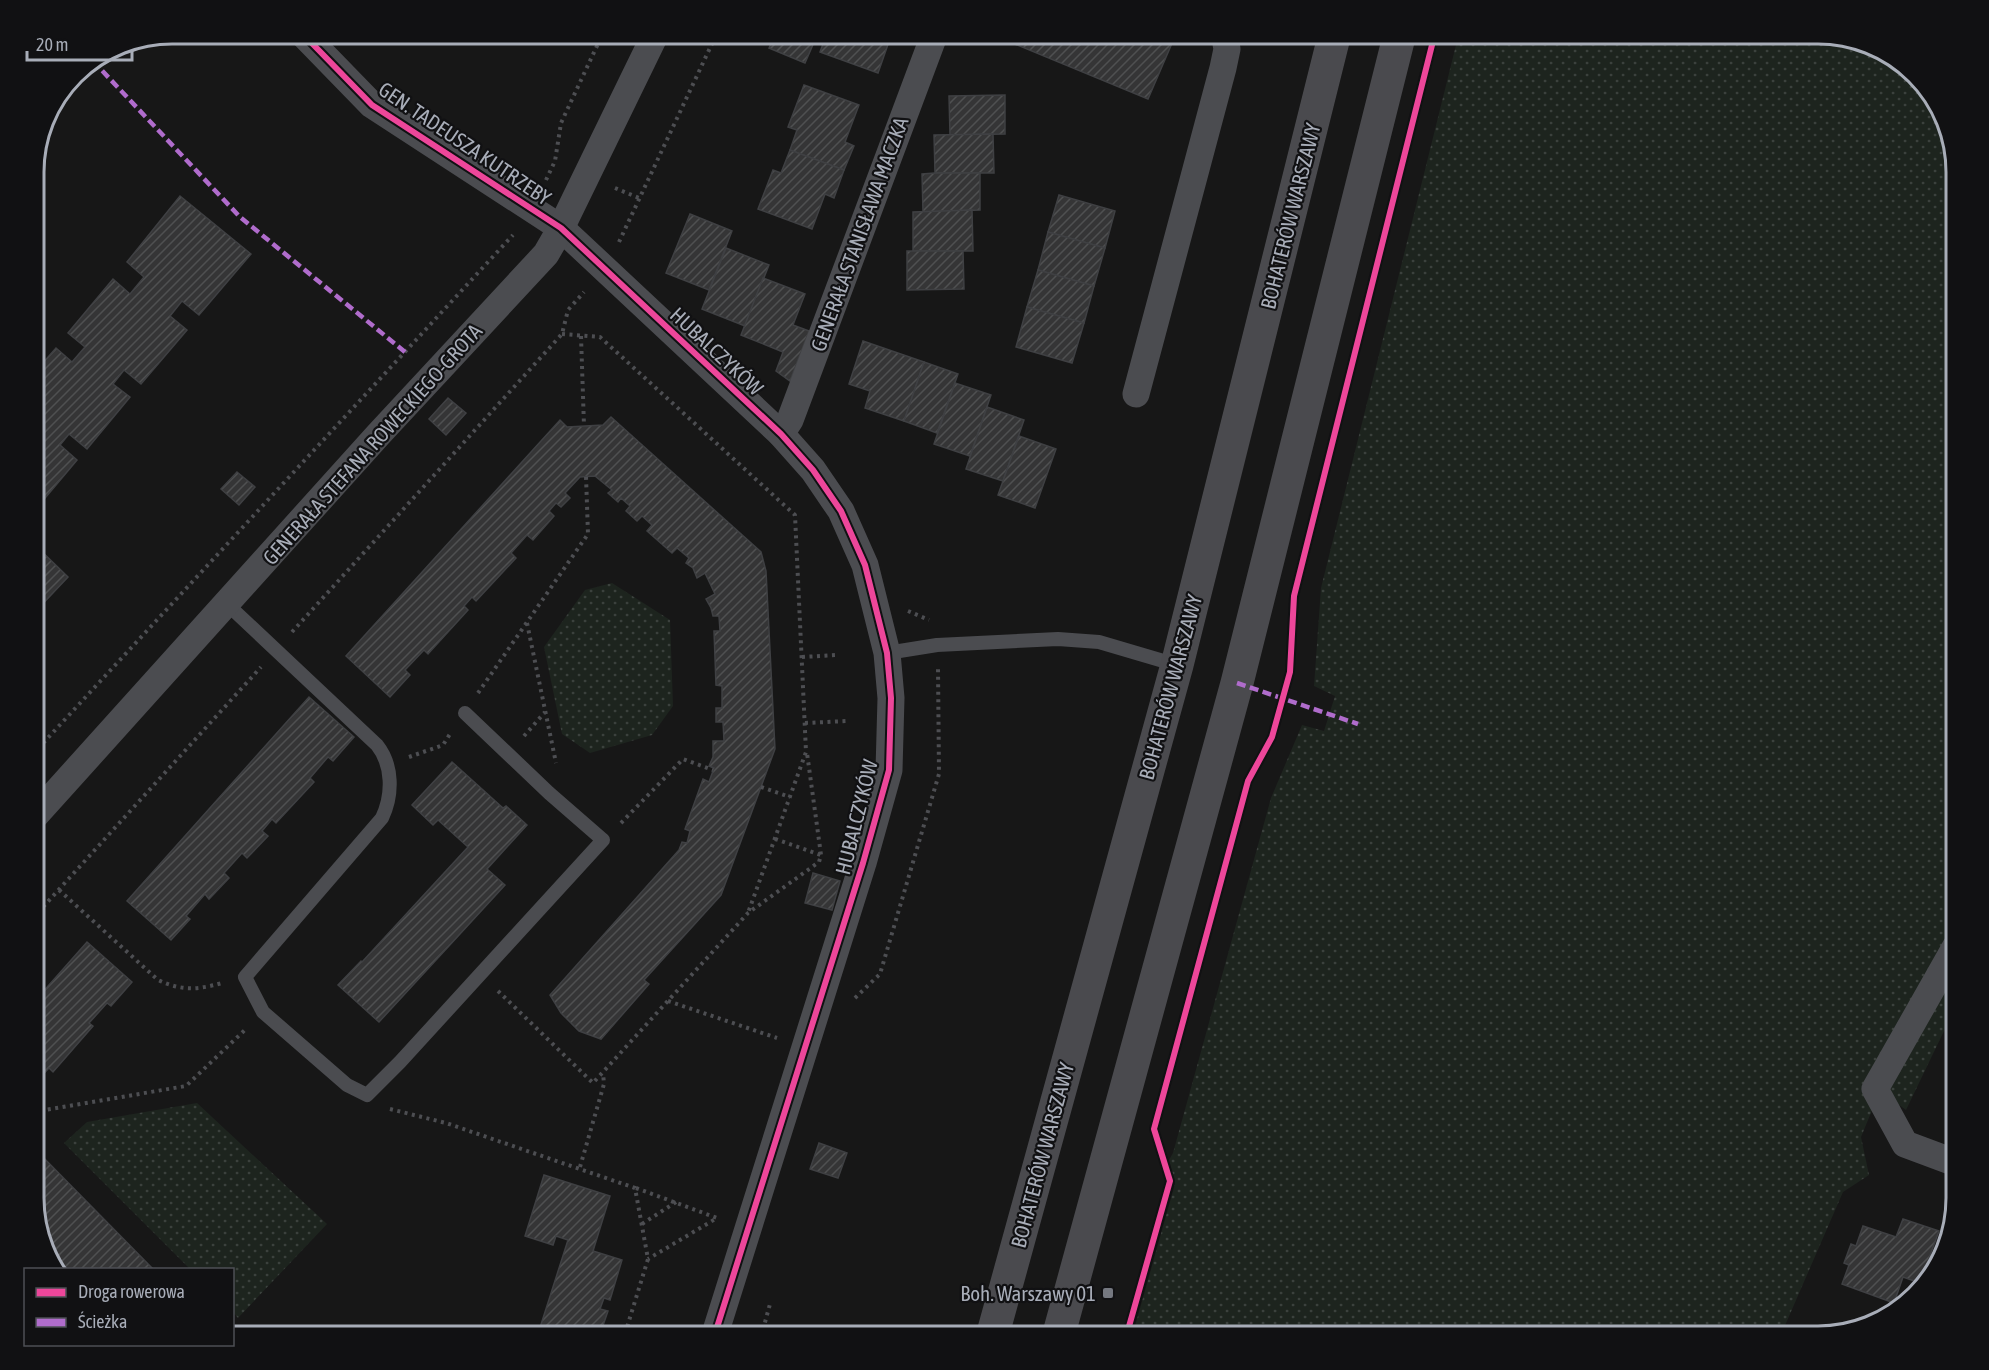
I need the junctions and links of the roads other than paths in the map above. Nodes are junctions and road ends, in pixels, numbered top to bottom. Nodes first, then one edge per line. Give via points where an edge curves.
1 (313, 44) edge
2 (651, 44) edge
3 (931, 44) edge
4 (1226, 44) edge
5 (1332, 44) edge
6 (1397, 44) edge
7 (561, 228) junction
8 (1136, 394) dead end
9 (782, 435) junction
10 (227, 604) junction
11 (887, 653) junction
12 (1178, 665) junction
13 (465, 713) road end
14 (44, 806) edge
15 (1946, 964) edge
16 (1946, 1159) edge
17 (718, 1326) edge
18 (995, 1326) edge
19 (1061, 1326) edge

1 - 7 street, GEN. TADEUSZA KUTRZEBY via 372,105
2 - 7 street, GENERAŁA STEFANA ROWECKIEGO-GROTA
3 - 9 street, GENERAŁA STANISŁAWA MACZKA
4 - 8 street
5 - 12 main road, BOHATERÓW WARSZAWY
6 - 19 main road via 1237,683
7 - 9 street, HUBALCZYKÓW
7 - 10 street, GENERAŁA STEFANA ROWECKIEGO-GROTA via 546,254
9 - 11 street, HUBALCZYKÓW via 813,470 841,511 865,565
10 - 13 lane via 377,745 388,765 388,805 382,818 245,977 263,1012 347,1085 367,1095 603,840
10 - 14 street, GENERAŁA STEFANA ROWECKIEGO-GROTA
11 - 12 lane via 938,645 1058,639 1099,642
11 - 17 street, HUBALCZYKÓW via 891,698 888,770 863,863
12 - 18 main road, BOHATERÓW WARSZAWY
15 - 16 street via 1875,1089 1905,1144

